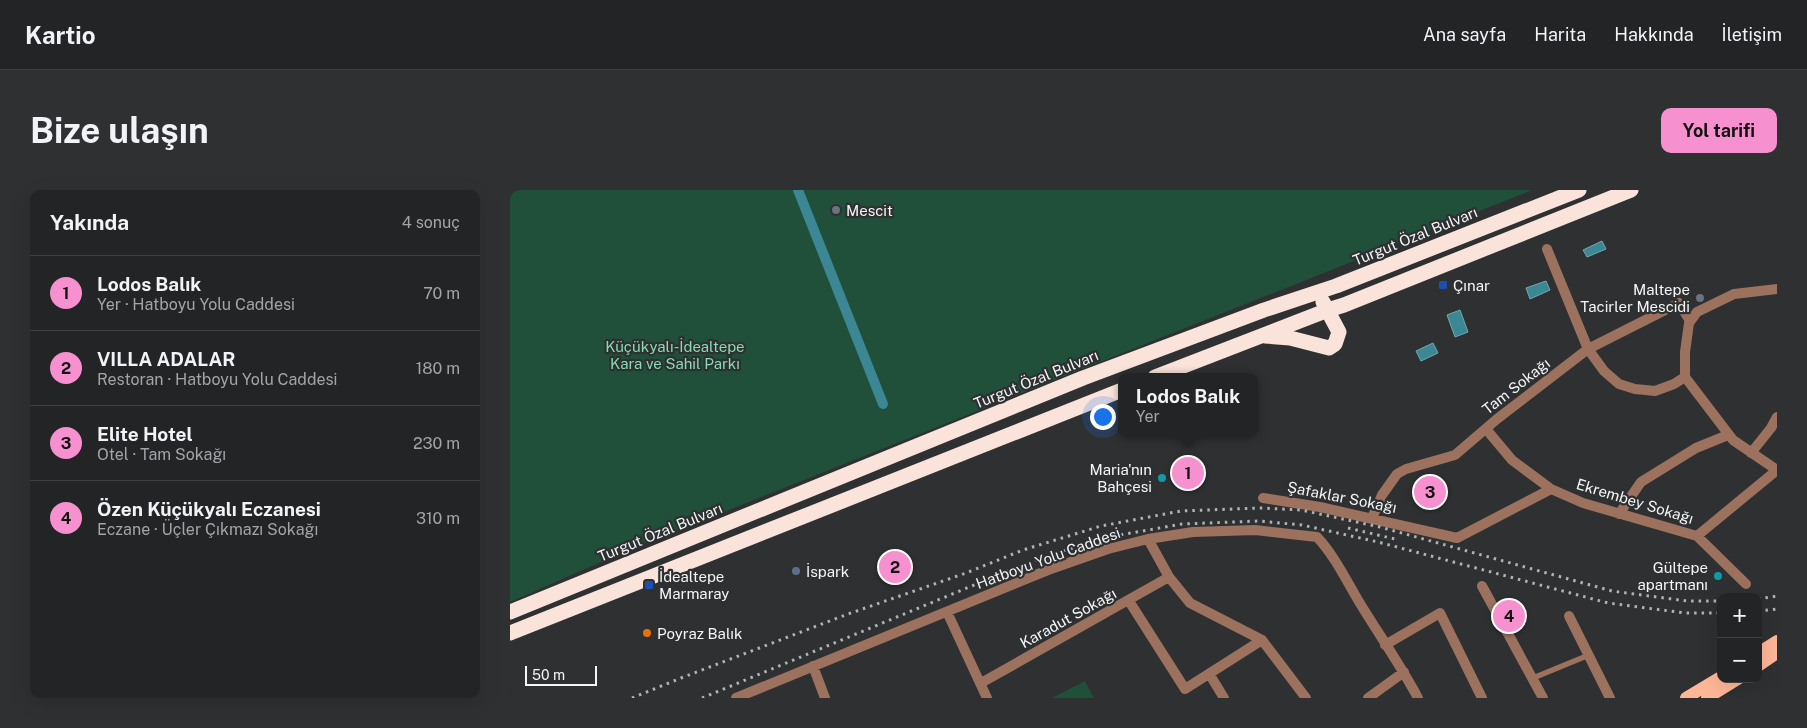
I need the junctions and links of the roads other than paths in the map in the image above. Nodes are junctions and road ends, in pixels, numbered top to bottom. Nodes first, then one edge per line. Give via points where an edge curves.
1 (1579, 190) edge
2 (1631, 190) edge
3 (1548, 249) dead end
4 (1777, 289) edge
5 (1308, 296) junction
6 (1328, 310) junction
7 (1690, 321) junction
8 (1260, 336) junction
9 (1588, 349) junction
10 (1166, 373) edge
11 (1685, 377) junction
12 (1118, 392) edge
13 (1777, 417) edge
14 (1486, 430) junction
15 (1728, 435) junction
16 (1751, 453) junction
17 (1777, 470) edge
18 (1551, 489) junction
19 (1263, 498) dead end
20 (1619, 514) junction
21 (1372, 518) junction
22 (1697, 536) junction
23 (1148, 539) junction
24 (1169, 578) junction
25 (1746, 584) dead end
26 (1482, 586) dead end
27 (1129, 601) junction
28 (510, 612) edge
29 (947, 612) junction
30 (1569, 616) dead end
31 (510, 633) edge
32 (1262, 640) junction
33 (1777, 641) edge
34 (1385, 645) junction
35 (1762, 650) edge
36 (1777, 653) edge
37 (1589, 655) junction
38 (1762, 663) edge
39 (813, 666) junction
40 (1404, 672) junction
41 (1210, 674) junction
42 (1532, 678) junction
43 (1717, 679) edge
44 (981, 683) junction
45 (1734, 683) edge
46 (1723, 694) edge
47 (736, 698) edge
48 (825, 698) edge
49 (987, 698) edge
50 (1224, 698) edge
51 (1306, 698) edge
52 (1368, 698) edge
53 (1418, 698) edge
54 (1482, 698) edge
55 (1543, 698) edge
56 (1610, 698) edge
57 (1686, 698) edge
58 (1706, 698) edge

1 - 5 highway, Turgut Özal Bulvarı
2 - 6 highway
3 - 9 street
4 - 7 street via 1734,294 1697,312
5 - 6 highway via 1318,298
5 - 28 highway, Turgut Özal Bulvarı via 1065,386
6 - 8 highway
6 - 8 highway via 1339,332 1335,344 1329,348 1290,338
7 - 9 street, Tam Sokağı via 1679,304
7 - 11 street
8 - 10 highway
9 - 11 street via 1604,371 1619,384 1635,389 1655,391
9 - 14 street, Tam Sokağı
11 - 15 street
12 - 31 highway
13 - 16 street
14 - 18 street, Ekrembey Sokağı via 1512,460
14 - 21 street, Tam Sokağı via 1455,455 1397,474 1382,495
15 - 16 street
15 - 20 street via 1696,448 1641,482
16 - 17 street
17 - 22 street, Ekrembey Sokağı
18 - 20 street, Ekrembey Sokağı
18 - 21 street, Şafaklar Sokağı via 1457,538
19 - 21 street, Şafaklar Sokağı
20 - 22 street, Ekrembey Sokağı
22 - 25 street
23 - 24 street
23 - 29 street, Hatboyu Yolu Caddesi via 1048,570
23 - 34 street, Hatboyu Yolu Caddesi via 1193,532 1256,530 1317,537 1328,549
24 - 27 street, Karadut Sokağı
24 - 32 street via 1190,603
26 - 42 street
27 - 41 street via 1185,689
27 - 44 street, Karadut Sokağı
29 - 39 street, Hatboyu Yolu Caddesi
29 - 44 street
30 - 37 street
32 - 41 street
32 - 51 street
33 - 35 main road
34 - 40 street, Hatboyu Yolu Caddesi
34 - 54 street via 1440,613
36 - 38 main road
37 - 42 lane
37 - 56 street
39 - 47 street, Hatboyu Yolu Caddesi
39 - 48 street
40 - 52 street
40 - 53 street, Hatboyu Yolu Caddesi
41 - 50 street
42 - 55 street
43 - 57 main road
44 - 49 street
45 - 46 main road
46 - 58 main road

